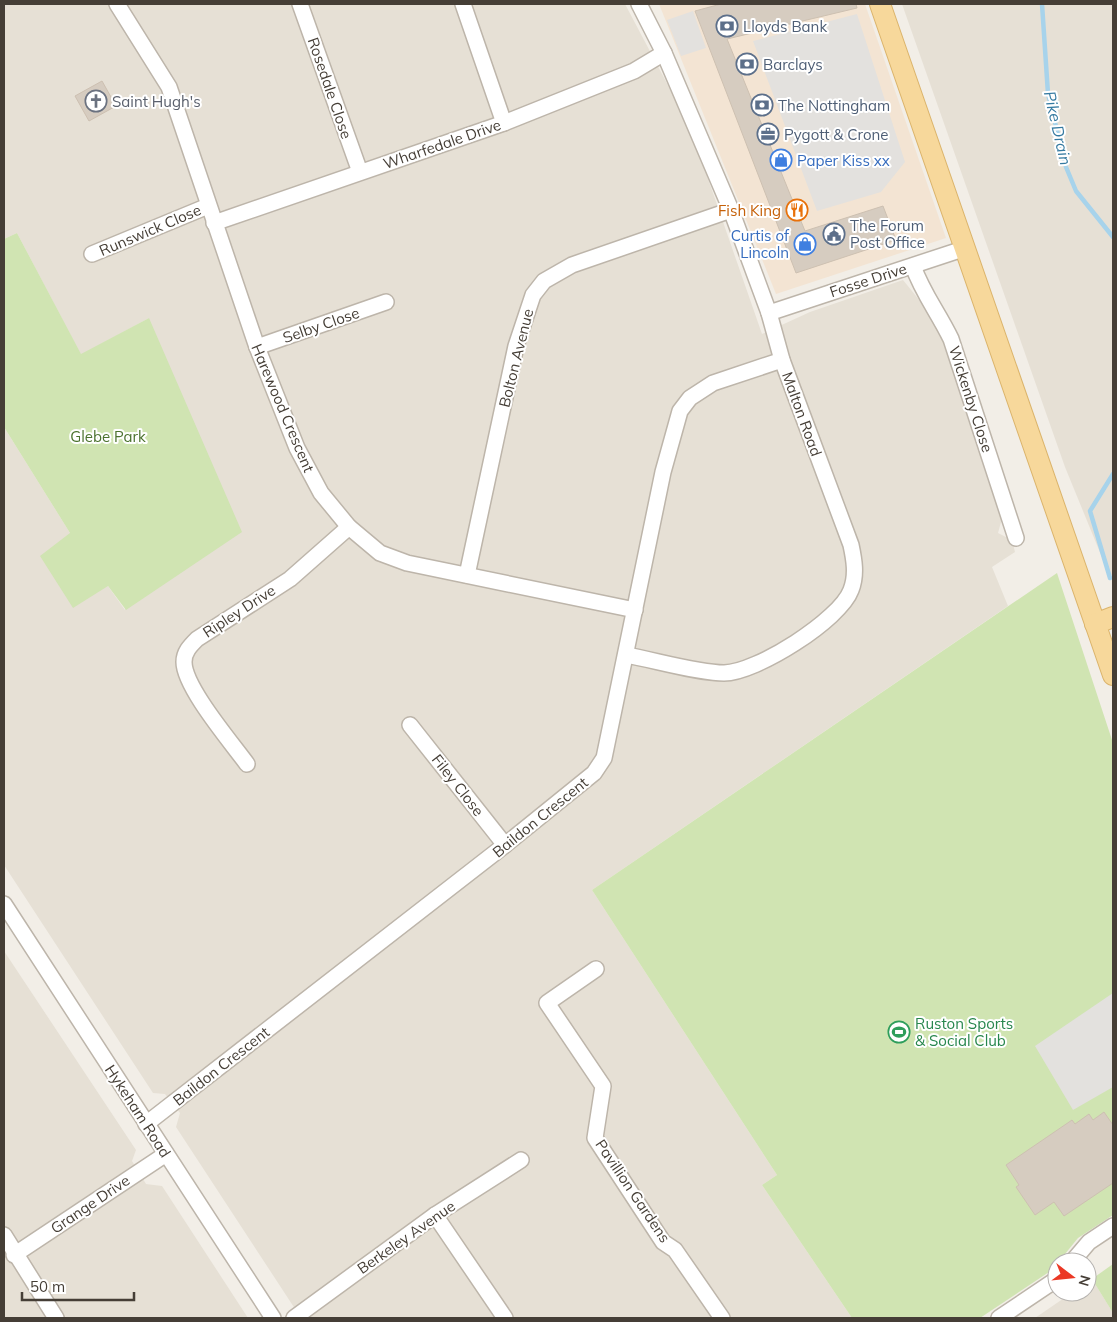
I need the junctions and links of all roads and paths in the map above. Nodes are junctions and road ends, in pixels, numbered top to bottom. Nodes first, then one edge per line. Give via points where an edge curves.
1 (117, 4) edge
2 (300, 4) edge
3 (463, 4) edge
4 (639, 4) edge
5 (880, 4) edge
6 (664, 53) junction
7 (504, 123) junction
8 (360, 172) junction
9 (208, 206) junction
10 (731, 210) junction
11 (214, 223) junction
12 (966, 248) junction
13 (92, 254) dead end
14 (913, 266) junction
15 (386, 302) dead end
16 (769, 313) junction
17 (257, 347) junction
18 (782, 360) junction
19 (349, 527) junction
20 (1016, 538) dead end
21 (467, 576) junction
22 (635, 610) junction
23 (1104, 620) edge
24 (626, 655) junction
25 (1113, 675) edge
26 (410, 725) dead end
27 (247, 764) dead end
28 (505, 845) junction
29 (4, 904) edge
30 (596, 969) dead end
31 (146, 1124) junction
32 (166, 1154) junction
33 (521, 1160) dead end
34 (435, 1215) junction
35 (1113, 1226) edge
36 (4, 1235) edge
37 (1080, 1252) edge
38 (14, 1255) junction
39 (1047, 1286) edge
40 (56, 1318) edge
41 (273, 1318) edge
42 (294, 1318) edge
43 (505, 1318) edge
44 (722, 1318) edge
45 (999, 1318) edge

1 - 9 street, Harewood Crescent via 169,87
2 - 8 street, Rosedale Close
3 - 7 street
4 - 6 street, Malton Road
5 - 12 main road
6 - 7 street, Wharfedale Drive via 634,71
6 - 10 street, Malton Road
7 - 8 street, Wharfedale Drive
8 - 11 street, Wharfedale Drive
9 - 11 street, Harewood Crescent
9 - 13 street, Runswick Close
10 - 16 street, Malton Road
10 - 21 street, Bolton Avenue via 572,265 544,281 533,295 516,346
11 - 17 street, Harewood Crescent
12 - 14 street, Fosse Drive
12 - 23 main road
14 - 16 street, Fosse Drive
14 - 20 street, Wickenby Close via 921,288 951,338
15 - 17 street, Selby Close
16 - 18 street, Malton Road
17 - 19 street, Harewood Crescent via 297,448 321,493
18 - 22 street, Baildon Crescent via 713,384 690,398 680,411 663,472
18 - 24 street, Malton Road via 851,545 855,567 851,590 839,609 810,632 763,663 741,672 722,673
19 - 21 street, Harewood Crescent via 380,553 407,563
19 - 27 street, Ripley Drive via 290,578 197,639 186,652 184,663 188,682
21 - 22 street, Harewood Crescent
22 - 24 street, Baildon Crescent
23 - 25 main road
24 - 28 street, Baildon Crescent via 604,758 594,773
26 - 28 street, Filey Close
28 - 31 street, Baildon Crescent
29 - 31 street, Hykeham Road
30 - 44 street, Pavillion Gardens via 547,1003 603,1086 595,1138 663,1242 675,1250
31 - 32 street, Hykeham Road
32 - 38 street, Grange Drive
32 - 41 street, Hykeham Road
33 - 34 street, Berkeley Avenue
34 - 42 street, Berkeley Avenue
34 - 43 street
35 - 37 street
36 - 38 street
38 - 40 street
39 - 45 street

